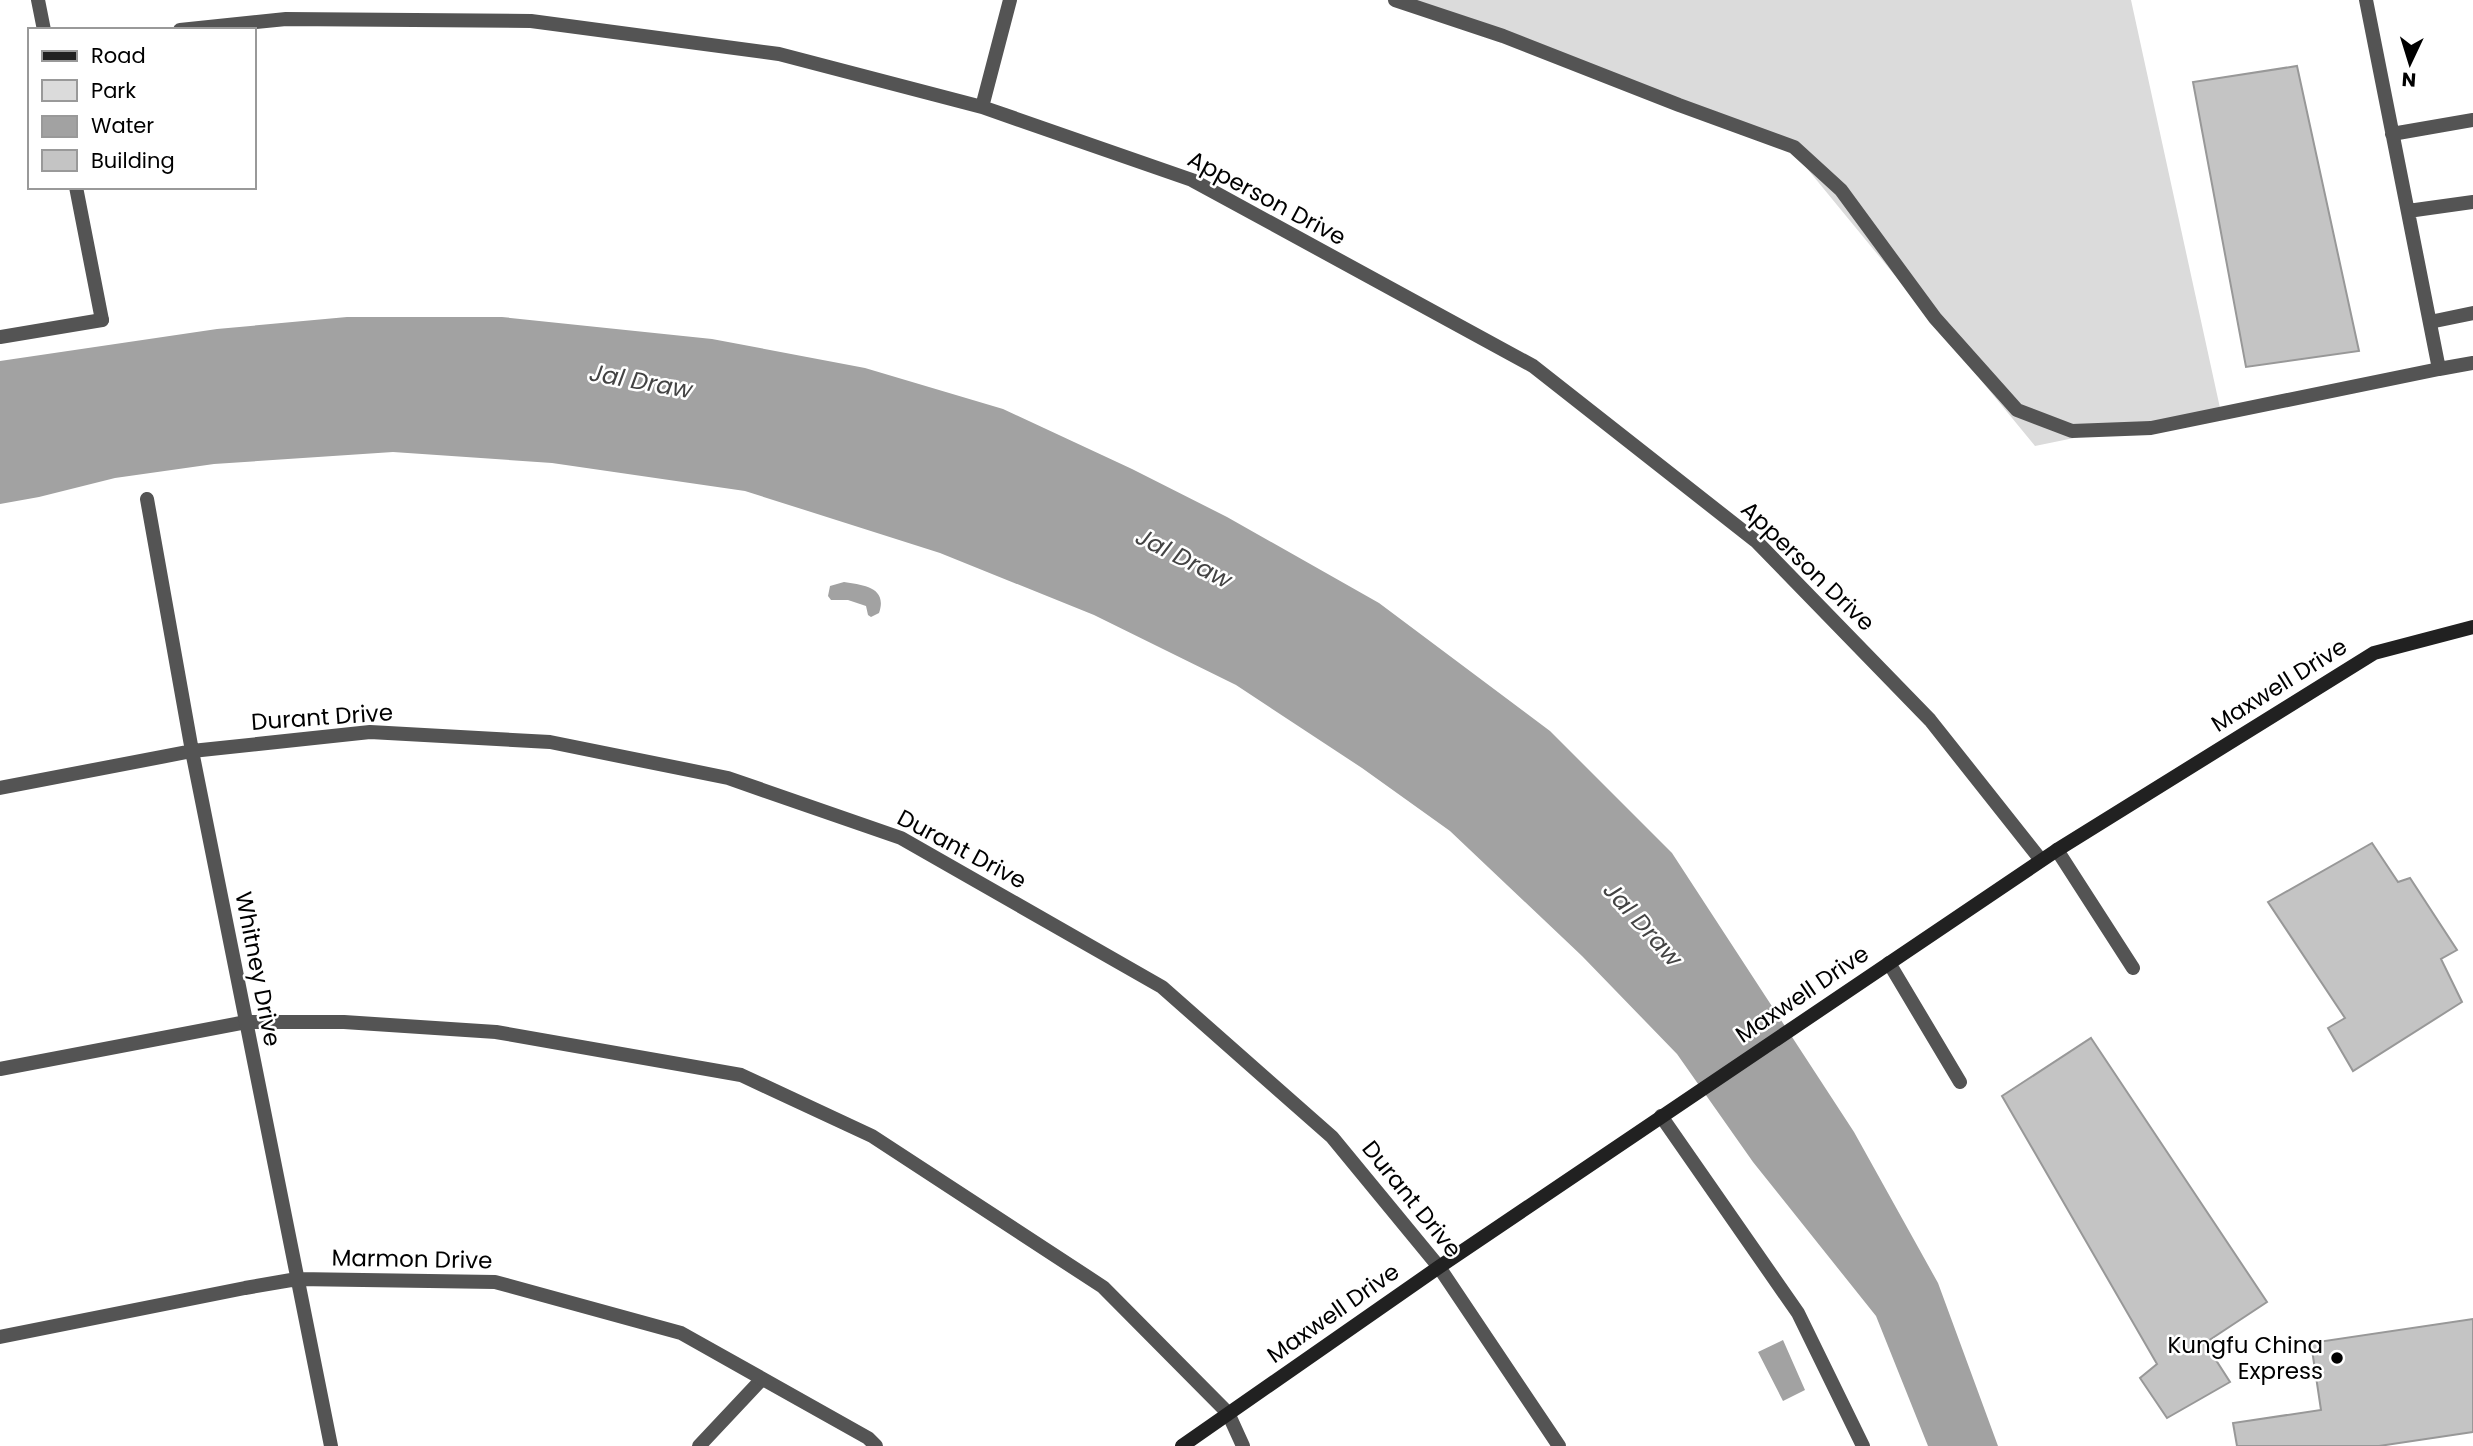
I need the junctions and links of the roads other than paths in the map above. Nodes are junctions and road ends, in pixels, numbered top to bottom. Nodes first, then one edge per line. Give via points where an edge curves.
1 (38, 0) edge
2 (1010, 0) edge
3 (1395, 0) edge
4 (2366, 0) edge
5 (44, 28) edge
6 (199, 28) edge
7 (982, 107) junction
8 (2473, 120) edge
9 (2392, 134) junction
10 (76, 189) edge
11 (2473, 202) edge
12 (2408, 211) junction
13 (2473, 313) edge
14 (2430, 322) junction
15 (0, 337) edge
16 (2473, 363) edge
17 (2439, 369) junction
18 (147, 499) dead end
19 (2473, 627) edge
20 (192, 751) junction
21 (0, 789) edge
22 (2057, 850) junction
23 (2041, 860) junction
24 (1889, 963) junction
25 (2133, 968) dead end
26 (246, 1022) junction
27 (0, 1069) edge
28 (1960, 1082) dead end
29 (1661, 1116) junction
30 (1439, 1267) junction
31 (297, 1279) junction
32 (0, 1337) edge
33 (762, 1379) junction
34 (1228, 1413) junction
35 (331, 1446) edge
36 (699, 1446) edge
37 (876, 1446) edge
38 (1182, 1446) edge
39 (1244, 1446) edge
40 (1559, 1446) edge
41 (1863, 1446) edge

1 - 5 street
2 - 7 street
3 - 17 street via 1503,36 1794,147 1841,190 1935,318 2017,410 2072,431 2151,428
4 - 9 street
6 - 7 street, Apperson Drive via 286,19 531,21 779,54
7 - 23 street, Apperson Drive via 1192,180 1533,366 1758,542 1930,720
8 - 9 street
9 - 12 street
10 - 15 street via 102,320
11 - 12 street
12 - 14 street
13 - 14 street
14 - 17 street
16 - 17 street
18 - 20 street, Whitney Drive
19 - 22 street, Maxwell Drive via 2374,653
20 - 21 street, Durant Drive
20 - 26 street, Whitney Drive
20 - 30 street, Durant Drive via 370,732 550,742 728,778 901,838 1162,987 1332,1137
22 - 23 street, Maxwell Drive
22 - 25 street
23 - 24 street, Maxwell Drive
24 - 28 street
24 - 29 street, Maxwell Drive
26 - 27 street
26 - 31 street, Whitney Drive
26 - 34 street via 344,1022 496,1032 741,1075 872,1136 1103,1287
29 - 30 street, Maxwell Drive
29 - 41 street via 1798,1313
30 - 34 street, Maxwell Drive
30 - 40 street, Durant Drive
31 - 32 street, Marmon Drive
31 - 33 street, Marmon Drive via 495,1282 681,1333
31 - 35 street, Whitney Drive
33 - 36 street
33 - 37 street, Marmon Drive
34 - 38 street, Maxwell Drive
34 - 39 street

